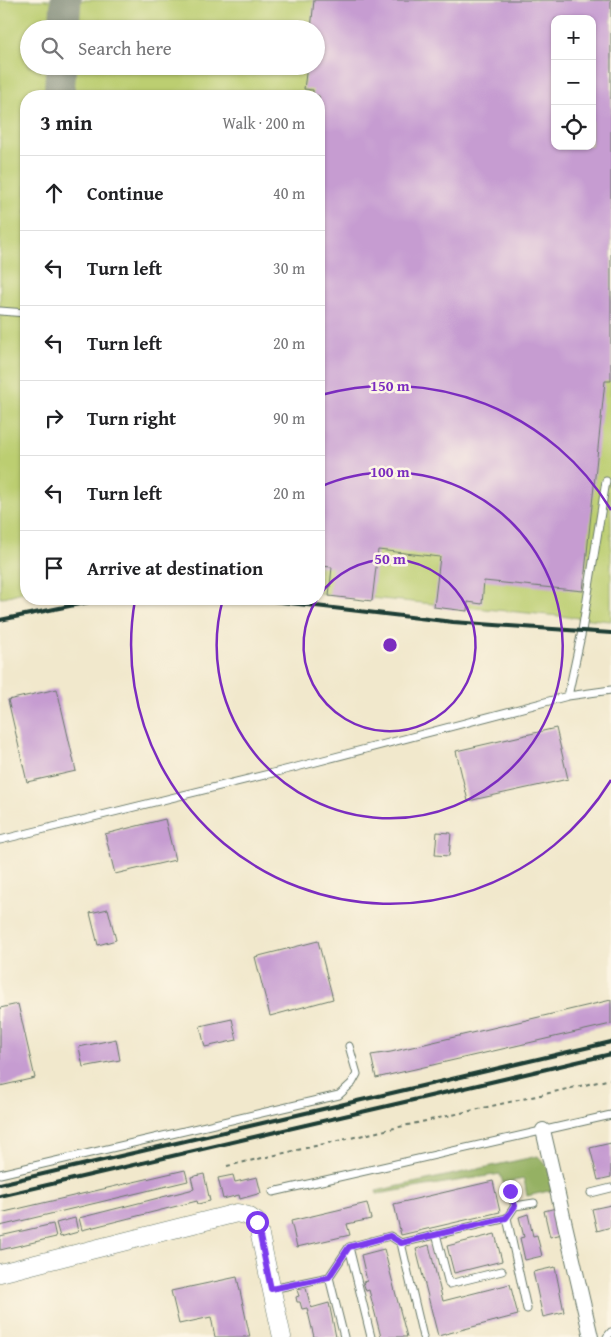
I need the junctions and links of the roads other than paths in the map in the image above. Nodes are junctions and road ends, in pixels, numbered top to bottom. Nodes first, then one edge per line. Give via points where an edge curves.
1 (0, 311) edge
2 (20, 313) edge
3 (606, 481) dead end
4 (611, 690) edge
5 (568, 696) junction
6 (0, 840) edge
7 (349, 1046) dead end
8 (611, 1115) edge
9 (543, 1130) junction
10 (0, 1174) edge
11 (611, 1188) edge
12 (510, 1191) dead end
13 (273, 1192) dead end
14 (591, 1193) dead end
15 (534, 1203) dead end
16 (515, 1206) junction
17 (506, 1218) junction
18 (436, 1234) junction
19 (401, 1243) junction
20 (349, 1247) junction
21 (502, 1271) dead end
22 (0, 1273) edge
23 (329, 1277) junction
24 (271, 1289) junction
25 (527, 1309) dead end
26 (611, 1332) edge
27 (282, 1337) edge
28 (344, 1337) edge
29 (371, 1337) edge
30 (423, 1337) edge
31 (591, 1337) edge
32 (607, 1337) edge

1 - 2 lane
3 - 5 lane
4 - 5 lane
5 - 6 lane
7 - 10 lane via 357,1074 339,1095
8 - 9 lane
9 - 13 lane
9 - 31 street
11 - 14 lane
12 - 16 lane
15 - 16 lane
16 - 17 lane
17 - 18 lane
17 - 25 lane
18 - 19 lane
18 - 21 lane via 449,1284
19 - 20 lane via 390,1236
19 - 30 lane
20 - 23 lane
20 - 29 lane
22 - 24 street via 237,1213 257,1222
23 - 24 lane
23 - 28 lane
24 - 27 street
26 - 32 lane

